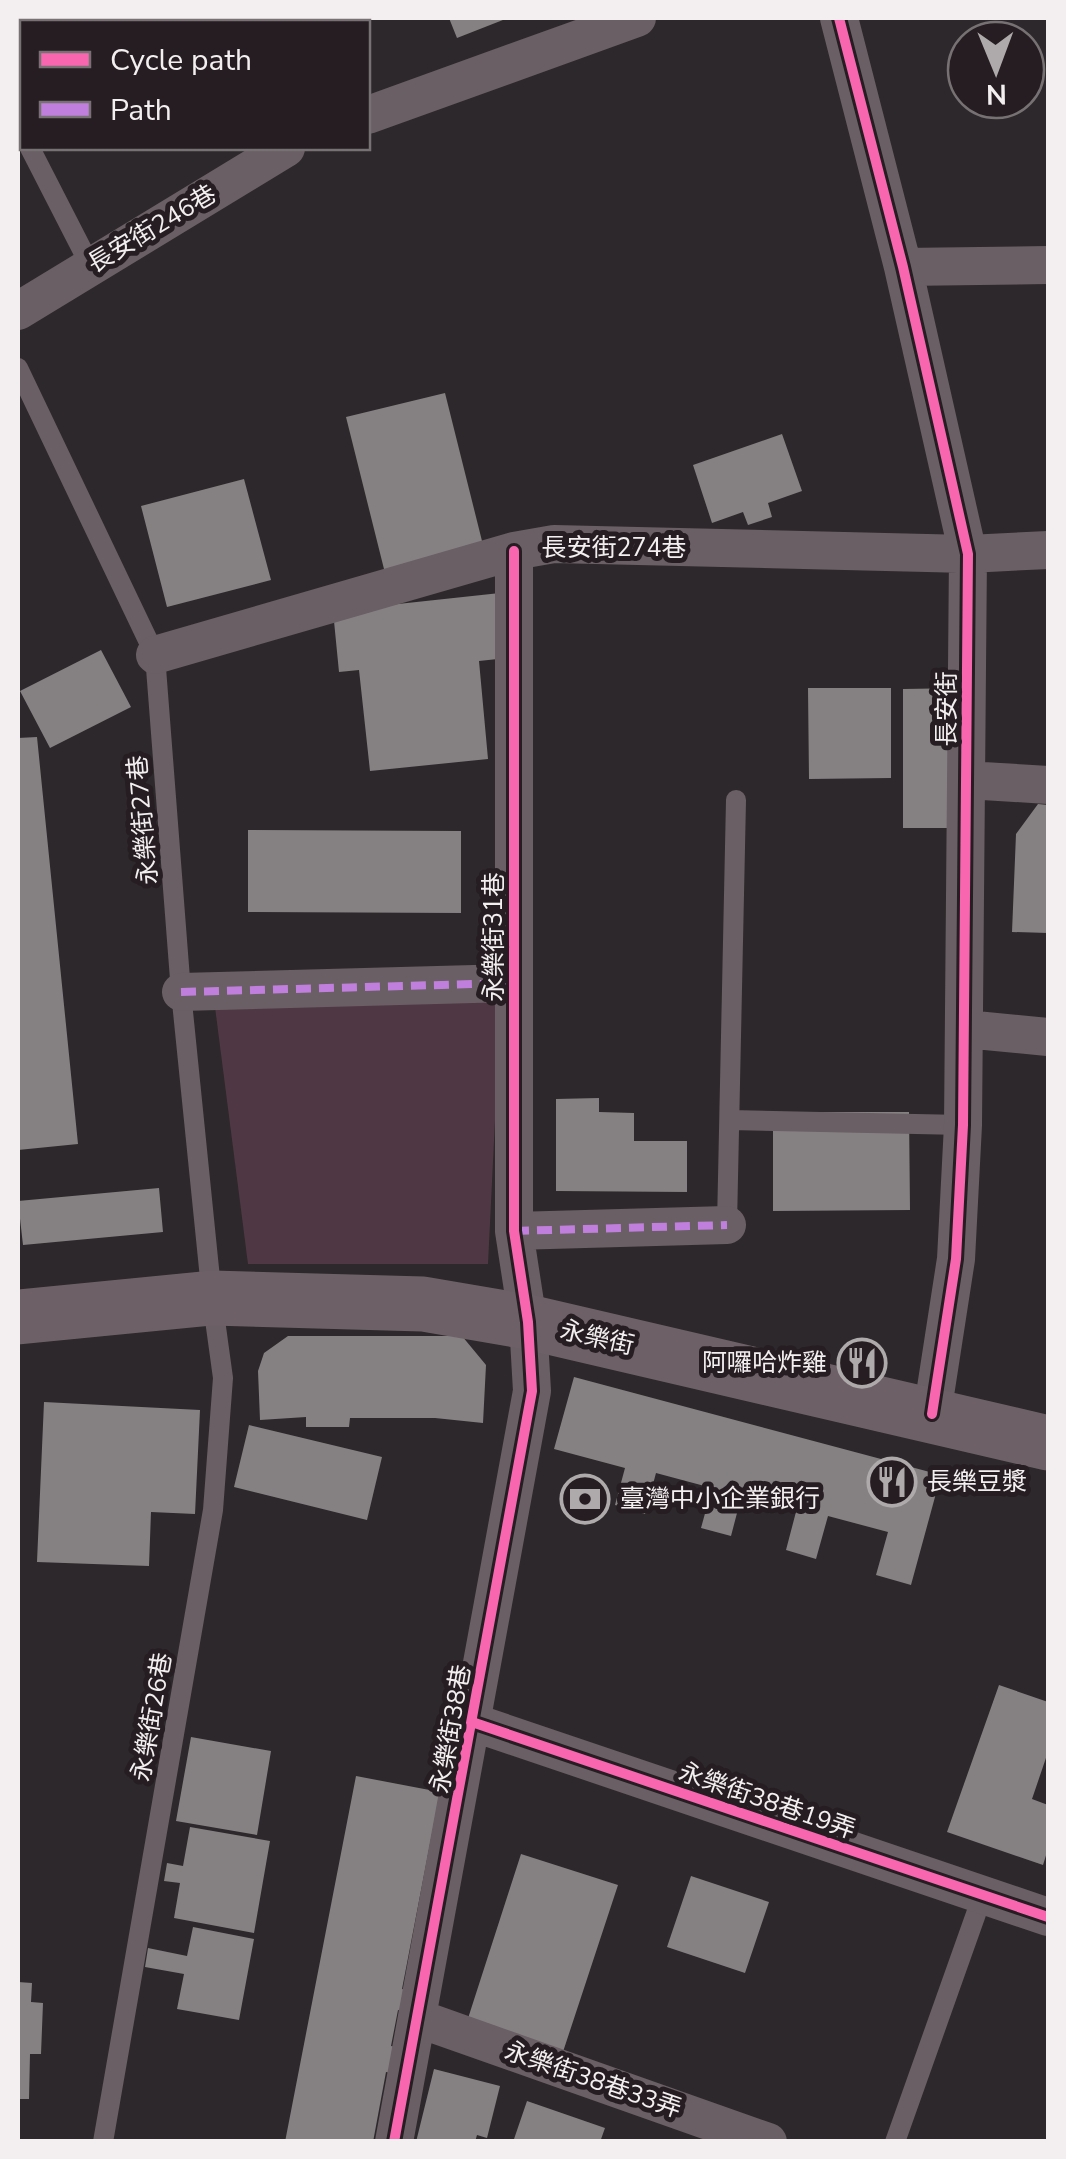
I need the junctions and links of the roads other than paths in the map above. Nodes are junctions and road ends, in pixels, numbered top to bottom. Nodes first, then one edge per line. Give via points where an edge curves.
1 (637, 18) edge
2 (839, 18) edge
3 (370, 114) edge
4 (31, 150) edge
5 (283, 150) edge
6 (1048, 265) edge
7 (91, 266) junction
8 (903, 267) junction
9 (18, 311) edge
10 (18, 368) edge
11 (1048, 550) edge
12 (514, 552) junction
13 (968, 554) junction
14 (155, 655) junction
15 (967, 780) junction
16 (1048, 786) edge
17 (736, 800) dead end
18 (513, 983) junction
19 (182, 992) junction
20 (965, 1029) junction
21 (1048, 1037) edge
22 (730, 1120) junction
23 (963, 1125) junction
24 (727, 1225) joint
25 (514, 1231) junction
26 (212, 1298) junction
27 (18, 1317) edge
28 (528, 1322) junction
29 (932, 1414) junction
30 (1048, 1443) edge
31 (472, 1722) junction
32 (982, 1896) junction
33 (1048, 1917) edge
34 (417, 2018) junction
35 (103, 2142) edge
36 (394, 2142) edge
37 (768, 2142) edge
38 (895, 2142) edge

1 - 3 street
2 - 8 street, 長安街
4 - 7 lane
5 - 7 street, 長安街246巷
6 - 8 street
7 - 9 street, 長安街246巷
8 - 13 street, 長安街
10 - 14 lane, 永樂街27巷
11 - 13 street, 長安街274巷
12 - 13 street, 長安街274巷 via 554,544
12 - 14 street, 長安街274巷
12 - 18 street, 永樂街31巷
13 - 15 street, 長安街
14 - 19 lane, 永樂街27巷
15 - 16 street
15 - 20 street, 長安街
17 - 22 lane
18 - 19 street
18 - 25 street, 永樂街31巷
19 - 26 lane, 永樂街27巷
20 - 21 street
20 - 23 street, 長安街
22 - 23 lane
22 - 24 lane
23 - 29 street, 長安街 via 956,1259
24 - 25 street
25 - 28 street, 永樂街31巷
26 - 27 street, 永樂街
26 - 28 street, 永樂街 via 423,1304
26 - 35 lane, 永樂街26巷 via 223,1378 213,1510
28 - 29 street, 永樂街
28 - 31 street, 永樂街38巷 via 532,1391
29 - 30 street, 永樂街
31 - 32 street, 永樂街38巷19弄
31 - 34 street, 永樂街38巷
32 - 33 street, 永樂街38巷19弄
32 - 38 lane
34 - 36 street, 永樂街38巷
34 - 37 street, 永樂街38巷33弄

